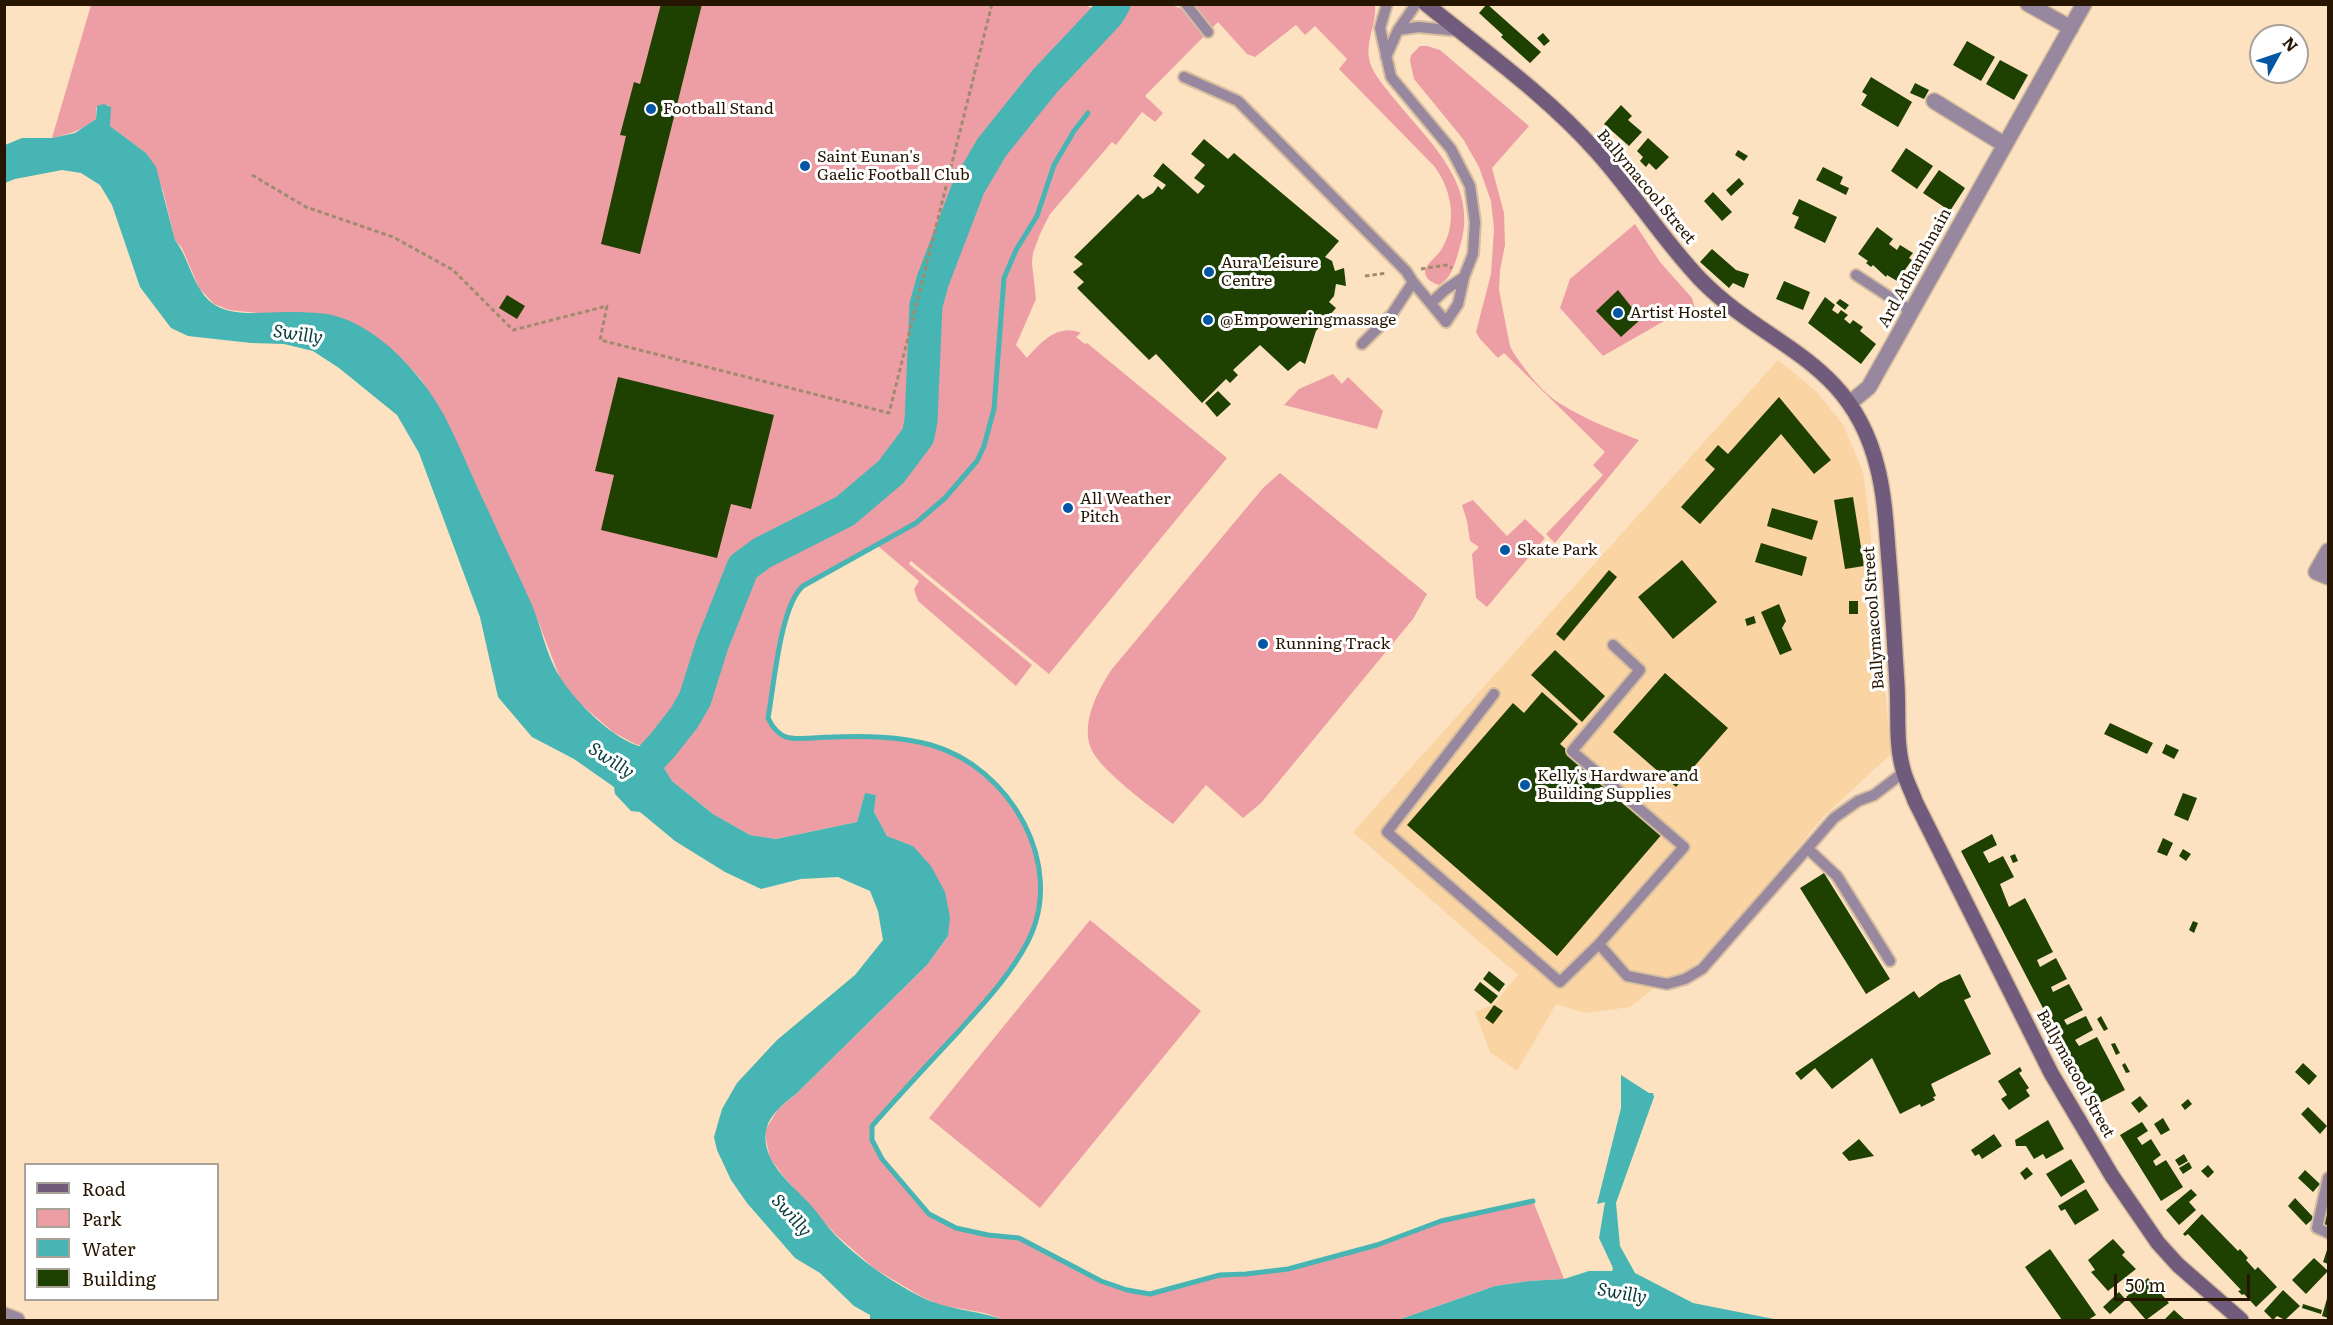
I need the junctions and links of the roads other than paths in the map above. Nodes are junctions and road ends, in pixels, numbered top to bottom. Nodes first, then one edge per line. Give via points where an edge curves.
1 (1186, 4) edge
2 (1387, 4) edge
3 (1416, 4) edge
4 (1426, 4) edge
5 (2028, 4) edge
6 (2084, 4) edge
7 (2071, 28) junction
8 (1398, 30) junction
9 (1209, 32) dead end
10 (1460, 32) junction
11 (1386, 58) junction
12 (1184, 77) dead end
13 (1934, 101) dead end
14 (2005, 145) junction
15 (1856, 275) dead end
16 (1464, 277) junction
17 (1413, 282) junction
18 (1431, 303) junction
19 (1911, 311) junction
20 (1362, 344) dead end
21 (1850, 403) junction
22 (2328, 551) edge
23 (2328, 577) edge
24 (1613, 645) dead end
25 (1494, 694) dead end
26 (1904, 772) junction
27 (1808, 849) junction
28 (1599, 944) junction
29 (1890, 961) dead end
30 (2328, 1178) edge
31 (2328, 1233) edge
32 (4, 1316) edge
33 (17, 1320) edge
34 (2241, 1320) edge

1 - 9 lane
2 - 11 lane via 1380,28
3 - 8 lane
4 - 10 main road, Ballymacool Street
5 - 7 street
6 - 7 street, Ard Adhamhnain
7 - 14 street, Ard Adhamhnain
8 - 10 lane via 1418,27
8 - 11 lane
10 - 21 main road, Ballymacool Street via 1592,147 1701,280 1725,302 1815,365
11 - 16 lane via 1391,77 1451,149 1470,186 1475,239
12 - 17 lane via 1238,101
13 - 14 street
14 - 19 street, Ard Adhamhnain
15 - 19 lane
16 - 18 lane
16 - 18 lane via 1458,304 1446,322
17 - 18 lane
17 - 20 lane via 1392,314
19 - 21 street, Ard Adhamhnain via 1869,387
21 - 26 main road, Ballymacool Street via 1868,437 1879,479 1889,559
22 - 23 street via 2316,572
24 - 28 lane via 1640,670 1572,751 1684,847
25 - 28 lane via 1387,832 1560,982
26 - 27 lane via 1834,818
26 - 34 main road, Ballymacool Street via 2051,1073 2112,1176 2171,1258
27 - 28 lane via 1702,969 1685,979 1667,984 1626,976
27 - 29 lane via 1837,876
30 - 31 lane via 2317,1228
32 - 33 street

